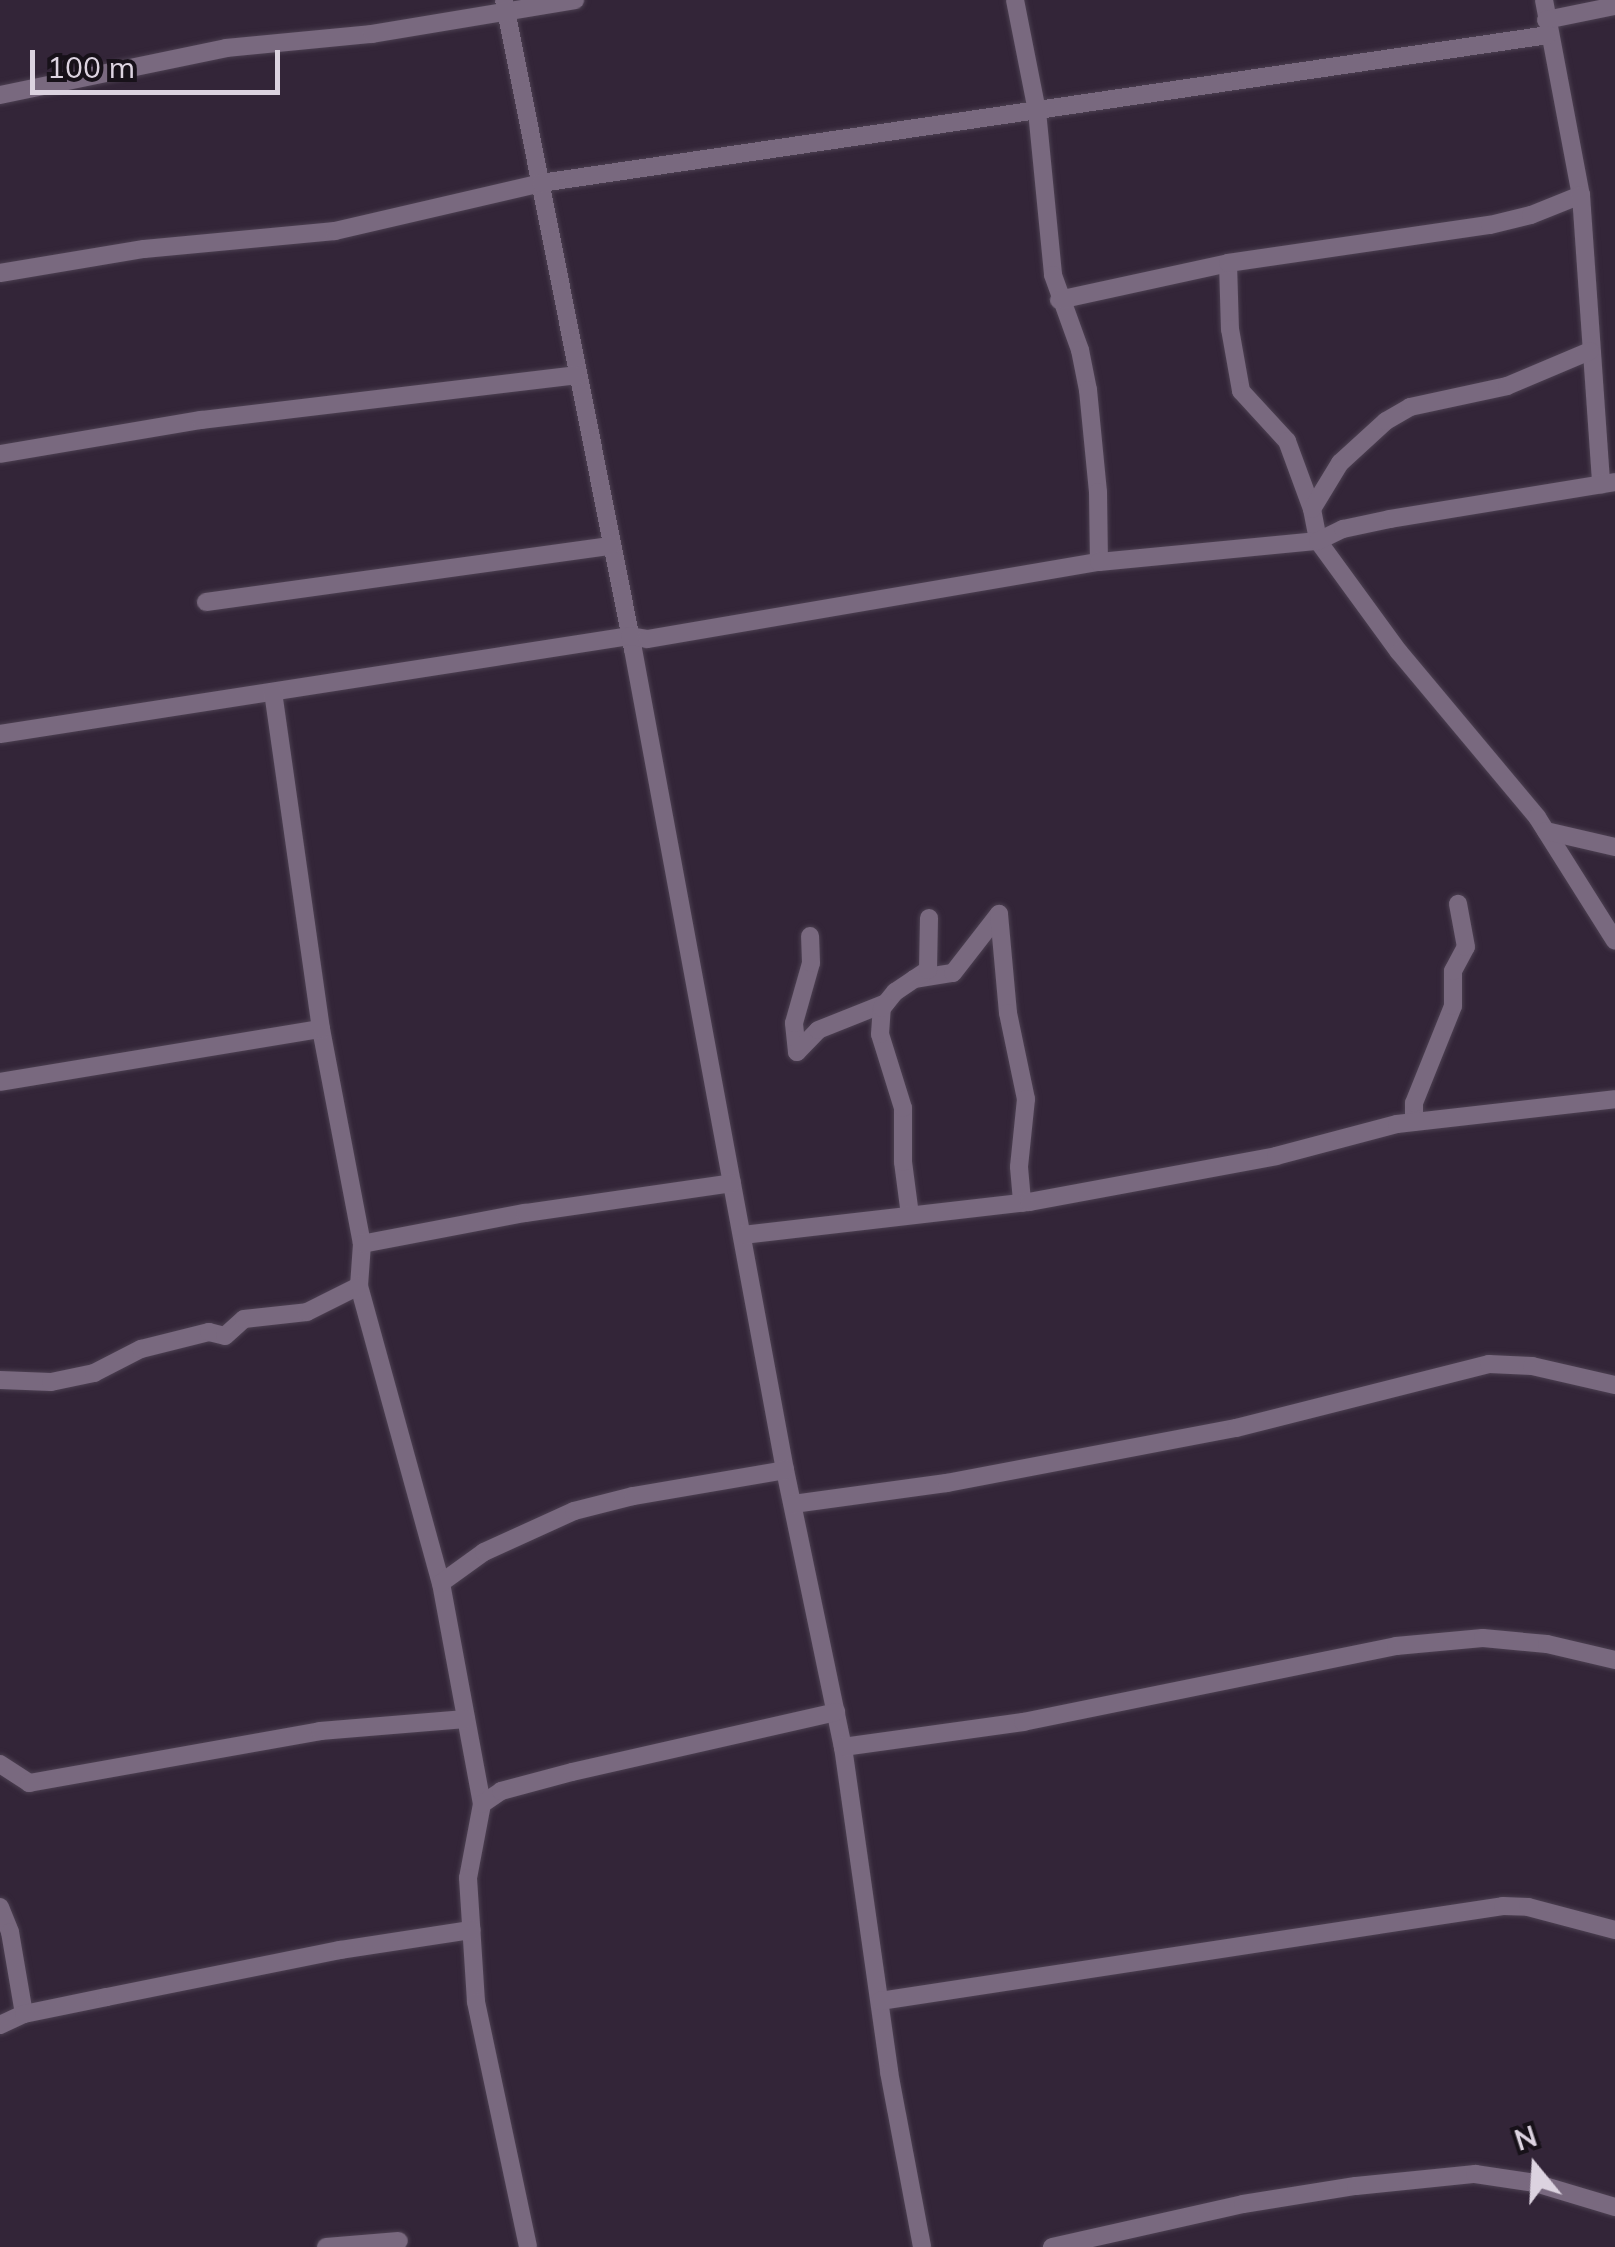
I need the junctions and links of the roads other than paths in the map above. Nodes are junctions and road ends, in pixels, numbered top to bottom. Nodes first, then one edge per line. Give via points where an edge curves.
1 (575, 0) edge
2 (1014, 0) edge
3 (1544, 0) edge
4 (505, 5) edge
5 (1615, 6) edge
6 (1547, 27) junction
7 (0, 95) edge
8 (1036, 111) junction
9 (541, 183) junction
10 (1582, 194) junction
11 (1228, 262) junction
12 (0, 272) edge
13 (1053, 275) junction
14 (1091, 292) junction
15 (1060, 300) junction
16 (1590, 350) junction
17 (578, 375) junction
18 (0, 454) edge
19 (1608, 483) edge
20 (1312, 509) junction
21 (1318, 541) junction
22 (612, 546) junction
23 (1098, 562) junction
24 (206, 602) dead end
25 (630, 636) junction
26 (272, 692) junction
27 (0, 734) edge
28 (1546, 831) junction
29 (1615, 847) edge
30 (1458, 904) dead end
31 (929, 918) dead end
32 (810, 936) dead end
33 (1615, 942) edge
34 (914, 979) junction
35 (886, 1003) junction
36 (322, 1029) junction
37 (0, 1082) edge
38 (1615, 1099) edge
39 (1414, 1122) junction
40 (732, 1182) junction
41 (1022, 1203) junction
42 (910, 1216) junction
43 (743, 1235) junction
44 (362, 1244) junction
45 (359, 1286) junction
46 (0, 1380) edge
47 (1615, 1384) edge
48 (785, 1470) junction
49 (793, 1504) junction
50 (441, 1583) junction
51 (1615, 1660) edge
52 (836, 1712) junction
53 (466, 1720) junction
54 (843, 1746) junction
55 (0, 1764) edge
56 (483, 1796) junction
57 (0, 1907) edge
58 (471, 1930) junction
59 (1615, 1930) edge
60 (880, 2001) junction
61 (24, 2014) junction
62 (0, 2025) edge
63 (1615, 2207) edge
64 (400, 2242) dead end
65 (326, 2247) edge
66 (528, 2247) edge
67 (922, 2247) edge
68 (1052, 2247) edge

1 - 4 street
2 - 8 street
3 - 6 street
4 - 7 street via 372,34 226,48
4 - 9 street
5 - 6 street
6 - 8 street
6 - 10 street
8 - 9 street
8 - 13 street
9 - 12 street via 335,231
9 - 17 street
10 - 11 street via 1490,225
10 - 16 street
11 - 14 street
11 - 20 street via 1241,391 1287,441
13 - 14 street
13 - 15 street
14 - 15 street
15 - 23 street via 1088,390
16 - 19 street
16 - 20 street via 1508,386 1410,408 1386,421 1340,463
17 - 18 street via 201,420
17 - 22 street
19 - 21 street via 1390,519
20 - 21 street
21 - 23 street
21 - 28 street
22 - 24 street
22 - 25 street
23 - 25 street via 646,639
25 - 26 street
25 - 40 street
26 - 27 street
26 - 36 street
28 - 29 street
28 - 33 street
30 - 39 street via 1466,946 1453,972 1454,1006 1414,1103
31 - 34 street via 928,970
32 - 35 street via 811,962 794,1023 797,1052 818,1030
34 - 35 street
34 - 41 street via 953,973 999,914 1008,1013 1026,1099
35 - 42 street via 880,1034 903,1108
36 - 37 street
36 - 44 street
38 - 39 street
39 - 41 street via 1276,1156
40 - 43 street
40 - 44 street
41 - 42 street
42 - 43 street
43 - 48 street
44 - 45 street
45 - 46 street via 307,1312 244,1319 225,1336 209,1332 141,1349 94,1373 51,1382
45 - 50 street
47 - 49 street via 1489,1364 1236,1428 947,1483
48 - 49 street
48 - 50 street via 574,1511 484,1552
49 - 52 street
50 - 53 street
51 - 54 street via 1483,1638 1396,1646 1024,1722
52 - 54 street
52 - 56 street
53 - 55 street via 320,1731 29,1783
53 - 56 street
54 - 60 street
56 - 58 street via 468,1878
57 - 61 street
58 - 61 street
58 - 66 street via 492,2091
59 - 60 street via 1503,1906
60 - 67 street
61 - 62 street
63 - 68 street via 1535,2182 1476,2174 1243,2204
64 - 65 street

